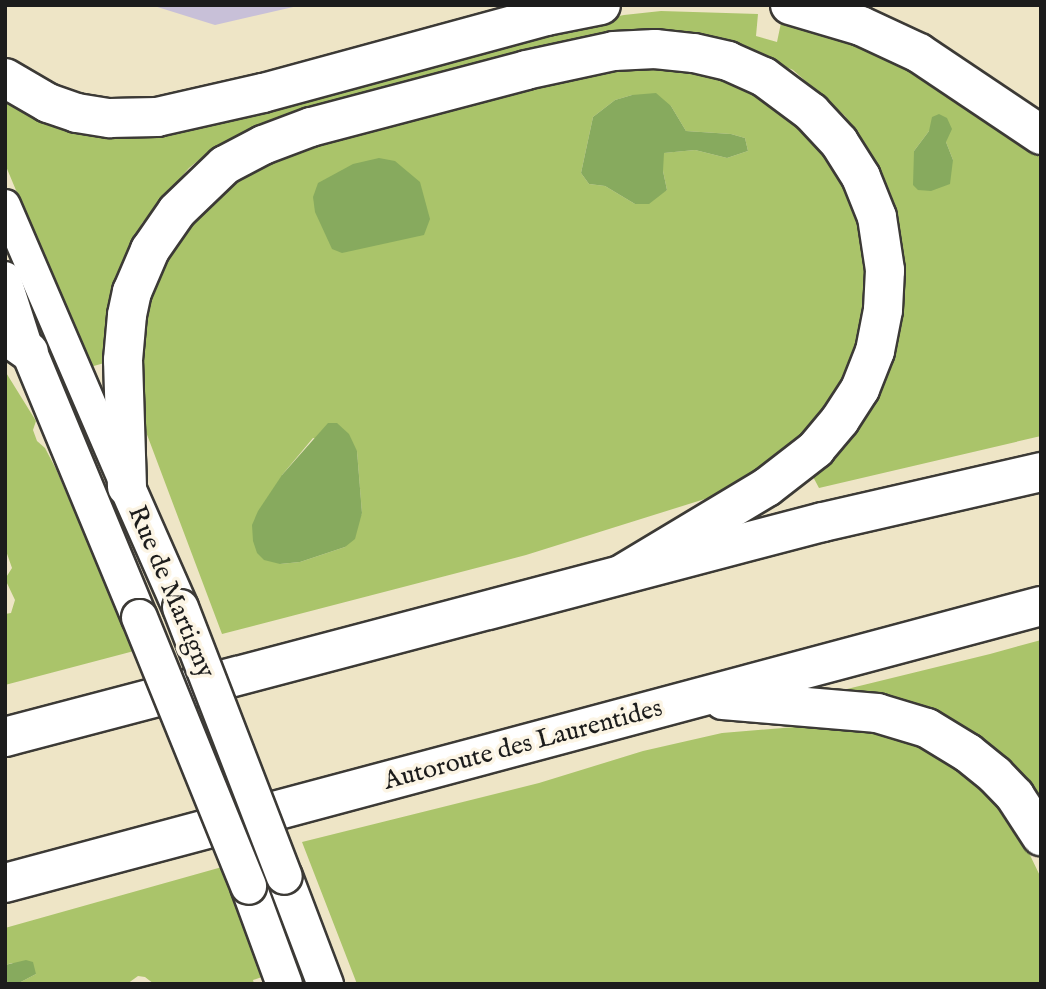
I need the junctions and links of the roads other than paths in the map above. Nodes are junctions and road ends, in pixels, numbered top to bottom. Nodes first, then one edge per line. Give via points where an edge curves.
1 (601, 5) edge
2 (790, 5) edge
3 (5, 78) edge
4 (1041, 135) edge
5 (5, 205) edge
6 (5, 277) edge
7 (17, 344) edge
8 (1041, 472) edge
9 (127, 487) junction
10 (622, 574) junction
11 (1041, 606) edge
12 (697, 698) junction
13 (5, 737) edge
14 (1041, 836) edge
15 (5, 883) edge
16 (284, 984) edge
17 (325, 984) edge

1 - 3 highway via 157,117 77,113 48,103
2 - 4 highway via 842,19 908,48
5 - 9 street, Rue de Martigny
6 - 7 street, Rue de Martigny
7 - 16 main road, Rue de Martigny, bridge via 139,617
8 - 10 highway
9 - 10 highway via 124,336 132,292 163,230 192,193 217,172 244,154 294,133 526,70 614,51 694,52 764,77 811,112 839,142 861,177 877,217 885,270 883,310 875,351 860,389 816,449 767,487
9 - 17 main road, Rue de Martigny, bridge via 180,607
10 - 13 highway
11 - 12 highway, Autoroute des Laurentides
12 - 14 highway via 857,710 910,721 953,743 995,775
12 - 15 highway, Autoroute des Laurentides

